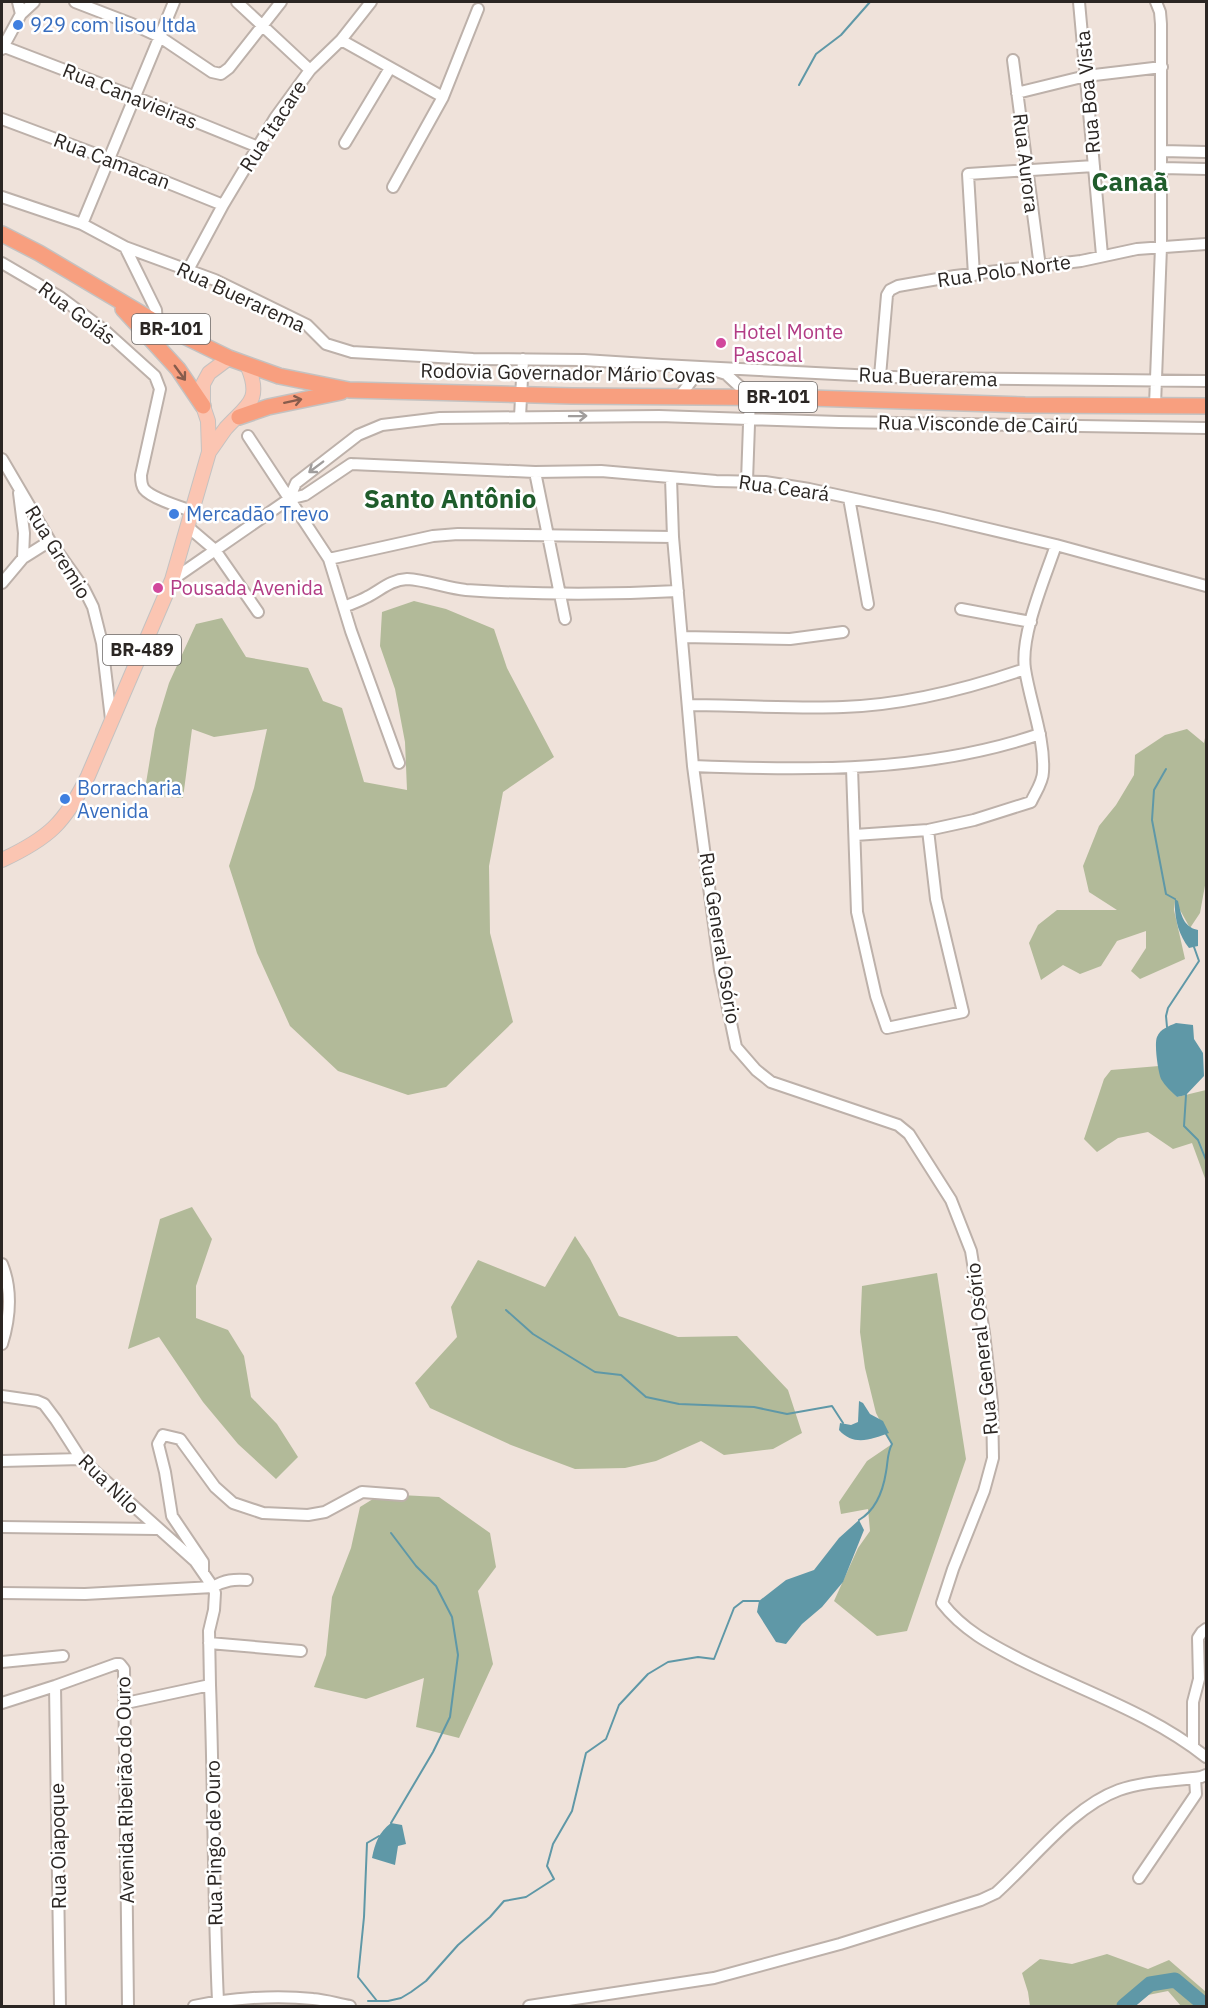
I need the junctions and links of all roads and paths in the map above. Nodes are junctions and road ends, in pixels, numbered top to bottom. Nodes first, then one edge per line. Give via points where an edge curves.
1 (18, 2) edge
2 (34, 2) edge
3 (75, 2) edge
4 (174, 2) edge
5 (237, 2) edge
6 (281, 2) edge
7 (371, 2) edge
8 (1079, 2) edge
9 (1156, 2) edge
10 (478, 9) dead end
11 (21, 14) junction
12 (262, 24) junction
13 (160, 37) junction
14 (341, 40) junction
15 (2, 47) edge
16 (1013, 60) dead end
17 (1162, 67) junction
18 (390, 68) junction
19 (310, 70) junction
20 (1086, 76) junction
21 (1017, 93) junction
22 (135, 97) junction
23 (443, 98) junction
24 (2, 119) edge
25 (345, 143) dead end
26 (258, 147) junction
27 (1162, 151) junction
28 (1206, 152) edge
29 (109, 159) junction
30 (1094, 166) junction
31 (1162, 168) junction
32 (1206, 169) edge
33 (1026, 172) junction
34 (393, 187) dead end
35 (2, 197) edge
36 (223, 205) junction
37 (82, 224) junction
38 (2, 234) edge
39 (1206, 244) edge
40 (125, 247) junction
41 (1161, 247) junction
42 (1102, 255) junction
43 (2, 263) edge
44 (1040, 267) junction
45 (188, 270) junction
46 (974, 275) junction
47 (114, 297) junction
48 (157, 323) junction
49 (229, 358) junction
50 (523, 359) junction
51 (248, 366) junction
52 (707, 368) junction
53 (880, 376) junction
54 (1156, 381) junction
55 (1206, 381) edge
56 (349, 390) junction
57 (521, 395) junction
58 (750, 396) junction
59 (679, 397) junction
60 (1094, 405) junction
61 (1155, 405) junction
62 (203, 406) junction
63 (1206, 406) edge
64 (239, 417) junction
65 (520, 417) junction
66 (750, 418) junction
67 (208, 421) junction
68 (1089, 426) junction
69 (227, 428) junction
70 (1206, 428) edge
71 (248, 436) dead end
72 (350, 441) junction
73 (209, 452) junction
74 (2, 459) edge
75 (351, 464) junction
76 (535, 472) junction
77 (671, 478) junction
78 (747, 481) junction
79 (19, 489) junction
80 (849, 498) junction
81 (289, 499) junction
82 (192, 511) junction
83 (188, 527) junction
84 (548, 536) junction
85 (673, 537) junction
86 (50, 541) junction
87 (1056, 545) junction
88 (215, 550) junction
89 (23, 558) junction
90 (329, 559) junction
91 (172, 580) junction
92 (2, 583) edge
93 (1206, 586) edge
94 (678, 591) junction
95 (560, 595) junction
96 (868, 604) dead end
97 (344, 607) junction
98 (961, 609) dead end
99 (258, 612) dead end
100 (565, 619) dead end
101 (1031, 622) junction
102 (843, 632) dead end
103 (682, 637) junction
104 (1025, 669) junction
105 (688, 705) junction
106 (112, 721) junction
107 (1040, 735) junction
108 (399, 763) dead end
109 (693, 766) junction
110 (852, 768) junction
111 (928, 830) junction
112 (855, 835) junction
113 (2, 860) edge
114 (2, 1264) edge
115 (2, 1344) edge
116 (2, 1396) edge
117 (81, 1460) junction
118 (2, 1461) edge
119 (402, 1495) dead end
120 (2, 1527) edge
121 (156, 1529) junction
122 (203, 1572) junction
123 (247, 1580) dead end
124 (213, 1587) junction
125 (2, 1593) edge
126 (1206, 1629) edge
127 (209, 1642) junction
128 (302, 1651) dead end
129 (63, 1656) dead end
130 (2, 1662) edge
131 (210, 1685) junction
132 (55, 1686) junction
133 (2, 1703) edge
134 (126, 1703) junction
135 (1193, 1745) junction
136 (1206, 1757) edge
137 (1201, 1777) edge
138 (1139, 1878) dead end
139 (218, 2001) junction
140 (60, 2007) edge
141 (128, 2007) edge
142 (194, 2007) edge
143 (350, 2007) edge
144 (529, 2007) edge

1 - 11 street
2 - 11 street
3 - 13 street
4 - 13 street
5 - 12 street, Rua Itacare
6 - 12 street
7 - 14 street
8 - 20 street, Rua Boa Vista
9 - 17 street via 1161,18
10 - 23 street
11 - 15 street
12 - 13 street via 221,74
12 - 19 street, Rua Itacare
13 - 22 street
14 - 18 street
14 - 19 street
15 - 22 street, Rua Canavieiras
16 - 21 street, Rua Aurora
17 - 20 street
17 - 27 street
18 - 23 street
18 - 25 street
19 - 26 street, Rua Itacare
20 - 21 street
20 - 30 street, Rua Boa Vista
21 - 33 street, Rua Aurora
22 - 26 street, Rua Canavieiras
22 - 29 street
23 - 34 street
24 - 29 street, Rua Camacan
26 - 36 street, Rua Itacare
27 - 28 street
27 - 31 street
29 - 36 street, Rua Camacan
29 - 37 street
30 - 33 street
30 - 42 street, Rua Boa Vista
31 - 32 street
31 - 41 street
33 - 44 street, Rua Aurora
33 - 46 street via 969,174
35 - 37 street, Rua Buerarema
36 - 45 street, Rua Itacare
37 - 40 street, Rua Buerarema
38 - 47 highway, Rodovia Governador Mário Covas / BR-101
39 - 41 street, Rua Polo Norte
40 - 45 street, Rua Buerarema
40 - 48 street via 156,309
41 - 42 street, Rua Polo Norte
41 - 54 street
42 - 44 street, Rua Polo Norte
43 - 82 street, Rua Goiás via 60,297 155,376 160,389 141,481 150,494
44 - 46 street, Rua Polo Norte
45 - 50 street, Rua Buerarema via 307,325 326,344 339,349 394,356
46 - 53 street, Rua Polo Norte via 890,290
47 - 48 highway, Rodovia Governador Mário Covas / BR-101
47 -> 62 highway, BR-489 via 178,369
48 - 49 highway, Rodovia Governador Mário Covas / BR-101
49 - 51 highway, Rodovia Governador Mário Covas / BR-101
49 - 62 main road, BR-489 via 203,384
50 - 52 street, Rua Buerarema
50 - 57 street
51 - 56 highway, Rodovia Governador Mário Covas / BR-101
51 - 64 main road, BR-489 via 254,395
52 - 53 street, Rua Buerarema
52 - 58 street via 726,374
52 - 59 street via 699,371
53 - 54 street, Rua Buerarema
54 - 55 street, Rua Buerarema
54 - 61 street
56 - 57 highway, Rodovia Governador Mário Covas / BR-101
64 -> 56 highway, BR-489
57 - 59 highway, Rodovia Governador Mário Covas / BR-101
57 - 65 street
58 - 59 highway, Rodovia Governador Mário Covas / BR-101
58 - 60 highway, Rodovia Governador Mário Covas / BR-101
58 - 66 street
60 - 61 highway, Rodovia Governador Mário Covas / BR-101
60 - 68 street
61 - 63 highway, Rodovia Governador Mário Covas / BR-101
62 - 67 main road, BR-489
64 - 69 main road, BR-489
65 -> 66 street, Rua Visconde de Cairú
65 - 72 street via 400,422 367,430
66 - 68 street, Rua Visconde de Cairú
66 - 78 street
67 - 69 main road
67 - 73 main road, BR-489
68 - 70 street, Rua Visconde de Cairú
69 - 73 main road, BR-489
71 - 81 street
72 - 75 street
72 -> 81 street via 296,483
73 - 82 main road, BR-489
74 - 79 street, Rua Gremio
75 - 76 street, Rua Ceará
75 - 81 street via 304,495
76 - 77 street, Rua Ceará via 601,471
76 - 84 street
77 - 78 street, Rua Ceará
77 - 85 street, Rua General Osório
78 - 80 street, Rua Ceará
79 - 86 street, Rua Gremio
79 - 89 street
80 - 87 street, Rua Ceará
80 - 96 street
81 - 88 street
81 - 90 street
82 - 83 main road, BR-489
83 - 88 street
83 - 91 main road, BR-489
84 - 85 street
84 - 90 street via 434,536
84 - 95 street
85 - 94 street, Rua General Osório
86 - 89 street
86 - 106 street, Rua Gremio via 84,589 95,615
87 - 93 street, Rua Ceará
87 - 101 street
88 - 91 street
88 - 99 street
89 - 92 street
90 - 97 street
91 - 106 main road, BR-489
94 - 95 street
94 - 103 street, Rua General Osório
95 - 97 street via 463,590 399,579
95 - 100 street
97 - 108 street
98 - 101 street
101 - 104 street
102 - 103 street via 790,639
103 - 105 street, Rua General Osório
104 - 105 street via 969,688 878,704 810,708
104 - 107 street
105 - 109 street, Rua General Osório
106 - 113 main road, BR-489 via 77,798 59,824 38,841
107 - 110 street via 976,752
107 - 111 street via 1043,774 1032,802
109 - 110 street
109 - 135 street, Rua General Osório via 720,969 736,1047 771,1082 898,1125 909,1134 951,1200 971,1251 990,1391 993,1458 942,1603 954,1618 987,1642 1138,1713
110 - 112 street
111 - 112 street
111 - 112 street via 936,899 963,1012 887,1028 858,912
114 - 115 street via 9,1303
116 - 117 street, Rua Nilo via 44,1404
117 - 118 street
117 - 121 street, Rua Nilo
119 - 122 street via 362,1492 325,1512 263,1513 233,1503 215,1487 180,1439 163,1435 158,1444 172,1516 203,1562
120 - 121 street
121 - 122 street, Rua Nilo via 176,1542
122 - 124 street, Rua Nilo
123 - 124 street via 222,1581
124 - 125 street via 85,1594
124 - 127 street, Rua Pingo de Ouro
126 - 135 street via 1198,1638
127 - 128 street
127 - 131 street, Rua Pingo de Ouro
129 - 130 street
131 - 134 street
131 - 139 street, Rua Pingo de Ouro
132 - 133 street, Avenida Ribeirão do Ouro
132 - 134 street, Avenida Ribeirão do Ouro via 116,1664 124,1669
132 - 140 street, Rua Oiapoque
134 - 141 street, Avenida Ribeirão do Ouro
135 - 136 street, Rua General Osório
137 - 138 street via 1197,1794
137 - 144 street via 1140,1784 1098,1800 996,1893 973,1903 714,1978
139 - 142 street
139 - 143 street via 295,1997

